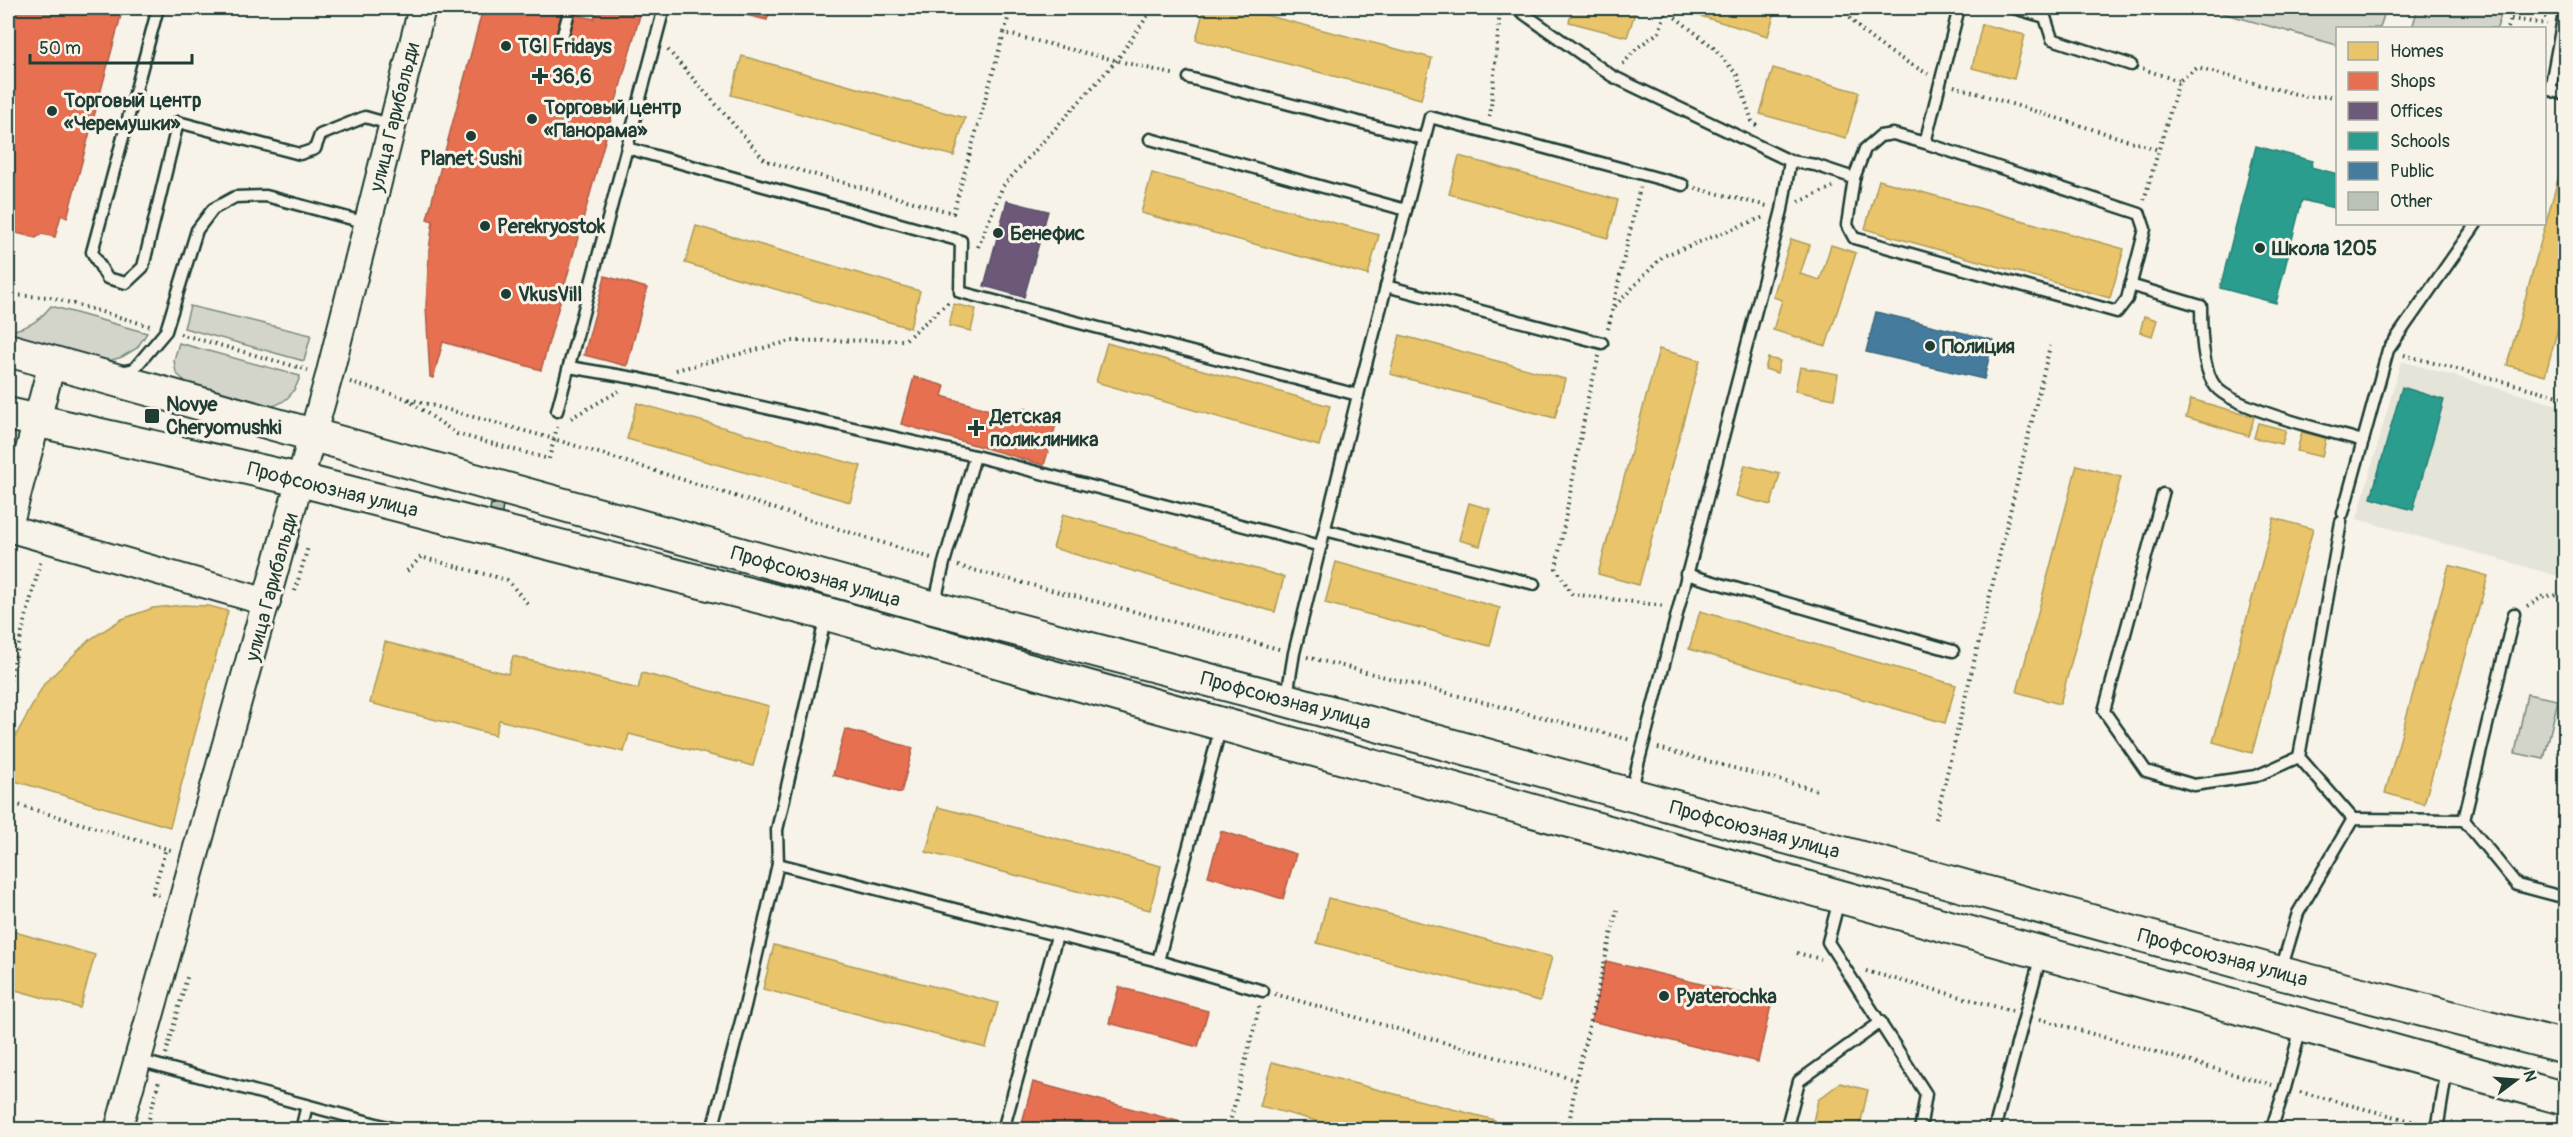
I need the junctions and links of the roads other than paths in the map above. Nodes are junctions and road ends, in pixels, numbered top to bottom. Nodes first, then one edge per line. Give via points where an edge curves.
1 (158, 8) edge
2 (422, 8) edge
3 (570, 8) edge
4 (664, 8) edge
5 (1516, 8) edge
6 (1959, 8) edge
7 (2014, 8) edge
8 (2565, 8) edge
9 (562, 39) dead end
10 (2131, 65) road end
11 (1189, 78) road end
12 (2547, 95) edge
13 (2565, 95) edge
14 (393, 125) junction
15 (1150, 139) dead end
16 (1424, 139) junction
17 (1925, 143) junction
18 (627, 148) junction
19 (1790, 161) junction
20 (1854, 178) junction
21 (1683, 185) road end
22 (1406, 210) junction
23 (368, 223) junction
24 (2475, 225) edge
25 (2130, 285) junction
26 (1386, 286) junction
27 (1602, 343) road end
28 (8, 350) edge
29 (52, 363) junction
30 (569, 367) junction
31 (100, 377) junction
32 (1358, 394) junction
33 (557, 411) dead end
34 (22, 417) edge
35 (311, 435) junction
36 (2363, 441) junction
37 (975, 456) junction
38 (300, 480) junction
39 (2163, 494) dead end
40 (8, 529) edge
41 (1325, 530) junction
42 (1321, 546) junction
43 (1686, 574) junction
44 (1534, 584) dead end
45 (267, 602) junction
46 (934, 608) junction
47 (826, 614) junction
48 (2514, 614) road end
49 (1953, 651) dead end
50 (1286, 700) junction
51 (1221, 726) junction
52 (2299, 757) junction
53 (1630, 794) junction
54 (2353, 819) junction
55 (2464, 820) junction
56 (778, 864) junction
57 (1839, 896) junction
58 (2565, 898) edge
59 (1057, 936) junction
60 (2042, 952) junction
61 (1158, 961) junction
62 (2280, 973) junction
63 (1263, 991) road end
64 (1881, 1022) junction
65 (2302, 1025) junction
66 (2565, 1047) edge
67 (138, 1059) junction
68 (2447, 1065) junction
69 (2565, 1099) edge
70 (307, 1105) junction
71 (2437, 1128) edge
72 (118, 1130) edge
73 (301, 1130) edge
74 (399, 1130) edge
75 (712, 1130) edge
76 (1003, 1130) edge
77 (1786, 1130) edge
78 (1920, 1130) edge
79 (1994, 1130) edge
80 (2271, 1130) edge

1 - 14 lane via 92,252 107,278 126,283 142,267 178,122 300,154 315,150 320,135 364,117
2 - 14 street, улица Гарибальди
3 - 9 lane
4 - 18 lane
5 - 19 lane via 1612,76
6 - 17 lane
7 - 10 lane via 2045,17 2052,39
8 - 12 lane
11 - 16 lane
12 - 13 lane
14 - 23 street, улица Гарибальди
15 - 22 lane
16 - 21 lane via 1430,117
16 - 22 lane
17 - 20 lane via 1893,134 1880,136 1866,149
17 - 25 lane via 2140,214 2145,229
18 - 30 lane
18 - 32 lane via 961,241 960,292
19 - 20 lane
19 - 43 lane via 1782,210
20 - 25 lane via 1847,225 1854,238 2116,312 2127,299
22 - 26 lane
23 - 31 lane via 266,196 235,198 213,209 197,230 166,331 134,369
23 - 35 street, улица Гарибальди
24 - 36 lane via 2388,350
25 - 36 lane via 2201,306 2208,369 2216,387 2244,405
26 - 27 lane
26 - 32 lane
28 - 29 main road, Профсоюзная улица
29 - 31 main road, Профсоюзная улица
29 - 34 street
30 - 33 lane
30 - 37 lane via 640,379
31 - 35 main road, Профсоюзная улица
32 - 41 lane
34 - 38 main road, Профсоюзная улица
34 - 40 street
35 - 38 street, улица Гарибальди
35 - 46 main road, Профсоюзная улица
36 - 52 lane via 2342,518
37 - 42 lane
37 - 46 lane
38 - 45 street, улица Гарибальди
38 - 47 main road, Профсоюзная улица
39 - 52 lane via 2104,711 2146,771 2194,785 2256,776
40 - 45 street
41 - 42 lane
41 - 44 lane
42 - 50 lane
43 - 49 lane
43 - 53 lane
45 - 67 street, улица Гарибальди
46 - 50 main road, Профсоюзная улица
47 - 51 main road, Профсоюзная улица
47 - 56 lane via 777,830
48 - 55 lane
50 - 53 main road, Профсоюзная улица
51 - 57 main road, Профсоюзная улица
51 - 61 lane
52 - 54 lane
53 - 62 main road, Профсоюзная улица
54 - 55 lane
54 - 62 lane via 2298,913
55 - 58 lane via 2517,885
56 - 59 lane
56 - 75 lane
57 - 60 main road, Профсоюзная улица
57 - 64 lane via 1828,942
59 - 61 lane
59 - 76 lane
60 - 65 main road, Профсоюзная улица
60 - 79 lane
61 - 63 lane
62 - 66 main road, Профсоюзная улица
64 - 77 lane via 1799,1081
64 - 78 lane via 1926,1094
65 - 68 main road, Профсоюзная улица
65 - 80 lane
67 - 70 lane
67 - 72 street, улица Гарибальди
68 - 69 main road, Профсоюзная улица
68 - 71 lane
70 - 73 lane
70 - 74 lane

